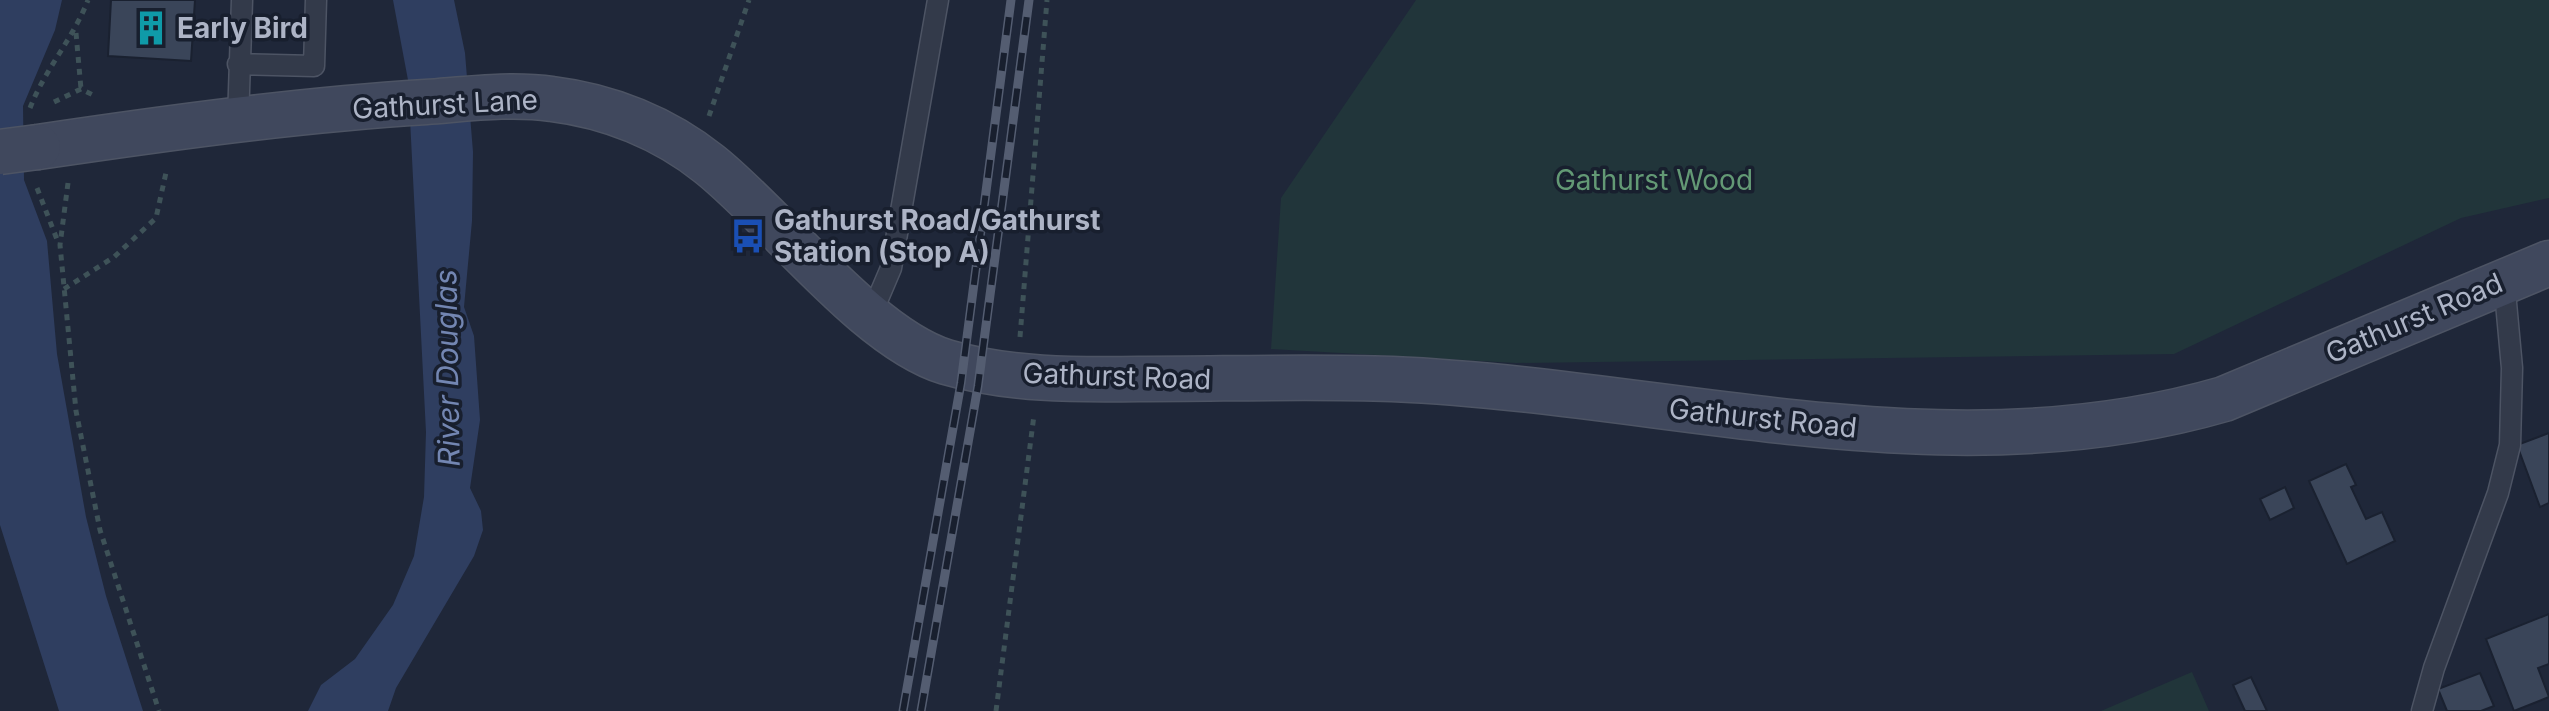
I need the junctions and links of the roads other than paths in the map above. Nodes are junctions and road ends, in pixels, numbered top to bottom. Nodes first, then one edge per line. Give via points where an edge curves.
1 (242, 0) edge
2 (316, 0) edge
3 (938, 0) edge
4 (238, 64) junction
5 (238, 121) junction
6 (19, 150) edge
7 (2549, 263) edge
8 (2504, 281) junction
9 (871, 315) junction
10 (949, 363) joint
11 (2422, 711) edge

1 - 4 lane
2 - 4 lane via 314,66
3 - 9 lane via 891,268
4 - 5 lane
5 - 6 main road, Gathurst Lane
5 - 9 main road, Gathurst Lane via 380,104 493,98 545,97 587,105 665,134 696,153
7 - 8 main road, Gathurst Road
8 - 10 main road, Gathurst Road via 2224,399 2112,425 2048,431 1842,430 1569,395 1390,379 1028,376
8 - 11 lane via 2512,368 2510,445
9 - 10 main road, Gathurst Lane

